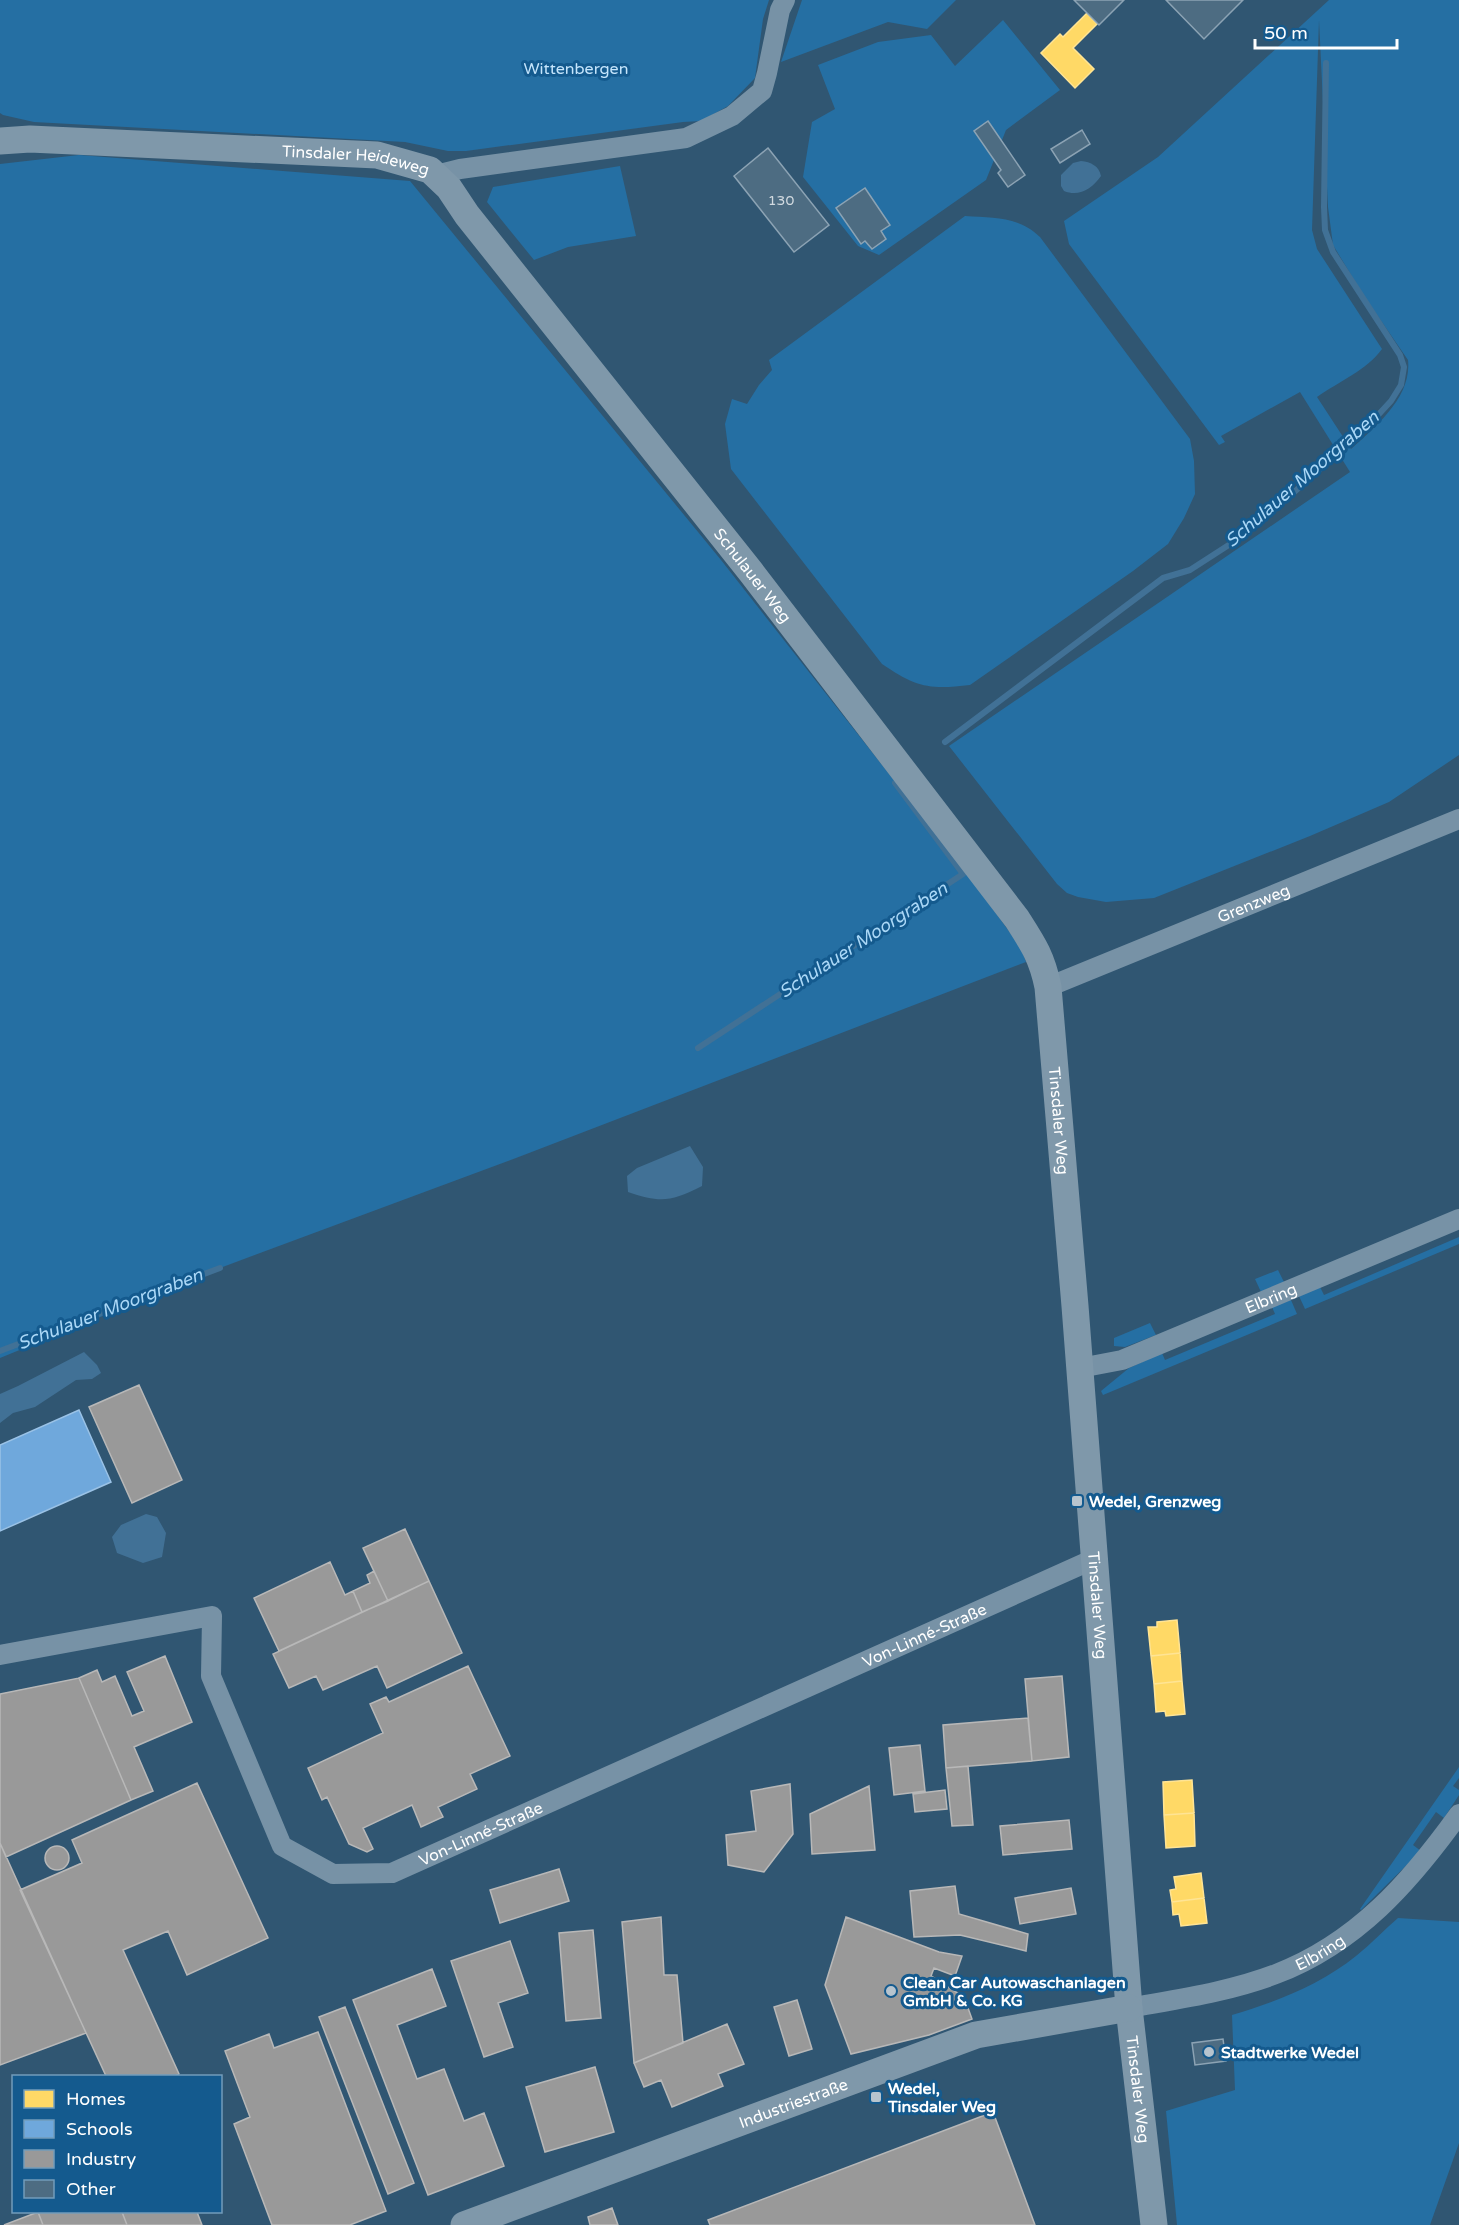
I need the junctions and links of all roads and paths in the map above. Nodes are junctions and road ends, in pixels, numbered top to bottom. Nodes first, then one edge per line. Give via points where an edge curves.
1 (785, 0) edge
2 (0, 141) edge
3 (438, 177) junction
4 (1459, 819) edge
5 (1048, 987) junction
6 (1459, 1219) edge
7 (1080, 1368) junction
8 (1094, 1558) junction
9 (0, 1655) edge
10 (1459, 1814) edge
11 (1129, 2008) junction
12 (464, 2225) edge
13 (1155, 2225) edge

1 - 3 street, Tinsdaler Heideweg via 762,91 732,116 686,138 460,169
2 - 3 street, Tinsdaler Heideweg via 30,139 377,155 430,170
3 - 5 street, Schulauer Weg via 751,572 1017,919 1043,964
4 - 5 street, Grenzweg
5 - 7 street, Tinsdaler Weg
6 - 7 street, Elbring via 1122,1360
7 - 8 street, Tinsdaler Weg
8 - 9 street, Von-Linné-Straße via 392,1873 333,1874 282,1846 211,1676 212,1616
8 - 11 street, Tinsdaler Weg
10 - 11 street, Elbring via 1411,1876 1376,1913 1306,1960 1246,1983
11 - 12 street, Industriestraße via 976,2035
11 - 13 street, Tinsdaler Weg

